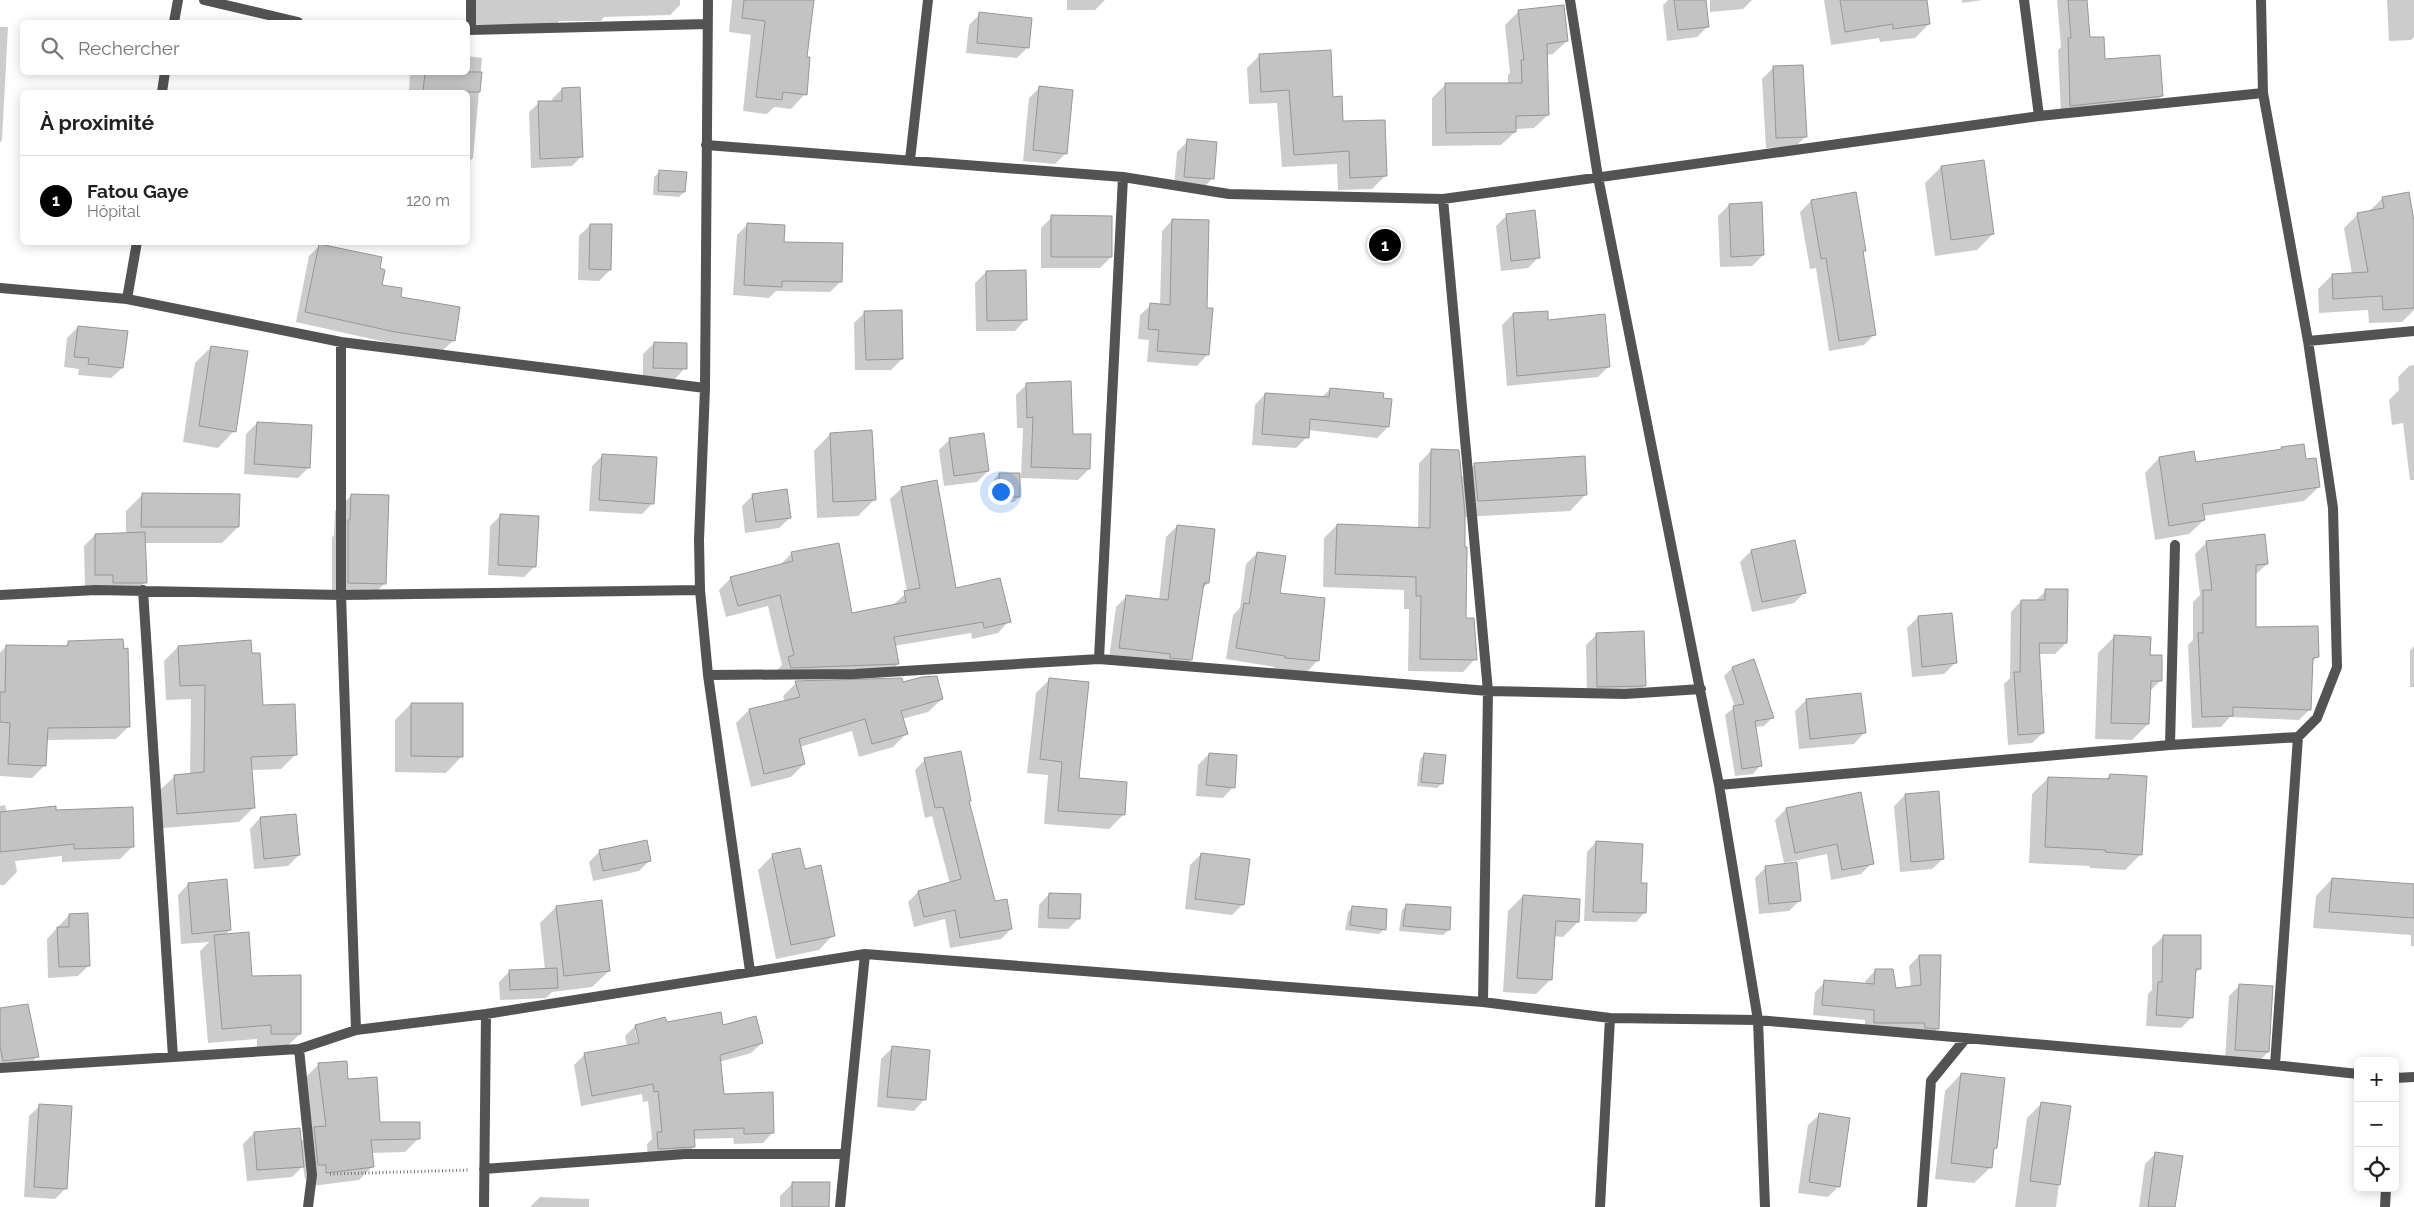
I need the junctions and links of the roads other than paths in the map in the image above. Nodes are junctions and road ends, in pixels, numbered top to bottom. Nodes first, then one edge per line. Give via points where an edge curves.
1 (178, 0) edge
2 (204, 0) edge
3 (471, 0) edge
4 (708, 0) edge
5 (928, 0) edge
6 (1570, 0) edge
7 (2024, 0) edge
8 (2261, 0) edge
9 (174, 20) edge
10 (289, 20) edge
11 (470, 20) edge
12 (707, 24) junction
13 (470, 30) edge
14 (165, 75) edge
15 (162, 90) edge
16 (2263, 93) junction
17 (2039, 116) junction
18 (706, 145) junction
19 (910, 160) junction
20 (1123, 176) junction
21 (1598, 177) junction
22 (1443, 199) junction
23 (136, 245) edge
24 (0, 288) edge
25 (127, 299) junction
26 (2414, 330) edge
27 (2308, 341) junction
28 (342, 342) junction
29 (705, 388) junction
30 (2175, 545) dead end
31 (143, 590) junction
32 (700, 590) junction
33 (0, 595) edge
34 (340, 595) junction
35 (1099, 659) junction
36 (708, 675) junction
37 (1701, 689) junction
38 (1488, 690) junction
39 (2298, 737) junction
40 (2170, 745) junction
41 (1719, 785) junction
42 (865, 954) junction
43 (750, 971) junction
44 (1483, 1002) junction
45 (486, 1014) junction
46 (1610, 1018) junction
47 (1758, 1020) junction
48 (356, 1030) junction
49 (1966, 1038) junction
50 (299, 1049) junction
51 (173, 1057) junction
52 (2274, 1065) junction
53 (0, 1068) edge
54 (2354, 1074) edge
55 (2414, 1077) edge
56 (2399, 1078) edge
57 (845, 1154) junction
58 (484, 1169) junction
59 (2386, 1192) edge
60 (308, 1207) edge
61 (484, 1207) edge
62 (840, 1207) edge
63 (1600, 1207) edge
64 (1765, 1207) edge
65 (1922, 1207) edge
66 (2386, 1207) edge

1 - 9 street
2 - 10 street
3 - 11 street
4 - 12 street
5 - 19 street
6 - 21 street
7 - 17 street
8 - 16 street
12 - 13 street
12 - 18 street
14 - 15 street
16 - 17 street
16 - 27 street
17 - 21 street
18 - 19 street
18 - 29 street
19 - 20 street
20 - 22 street via 1229,194
20 - 35 street
21 - 22 street
21 - 37 street
22 - 38 street
23 - 25 street
24 - 25 street
25 - 28 street
26 - 27 street
27 - 39 street via 2333,508 2337,667 2317,718
28 - 29 street
28 - 34 street
29 - 32 street
30 - 40 street
31 - 33 street
31 - 34 street
31 - 51 street
32 - 34 street
32 - 36 street
34 - 48 street
35 - 36 street via 855,674
35 - 38 street
36 - 43 street
37 - 38 street via 1625,694
37 - 41 street
38 - 44 street
39 - 40 street
39 - 52 street
40 - 41 street
41 - 47 street
42 - 43 street
42 - 44 street
42 - 57 street
43 - 45 street
44 - 46 street
45 - 48 street
45 - 58 street
46 - 47 street
46 - 63 street
47 - 49 street
47 - 64 street
48 - 50 street
49 - 52 street
49 - 65 street via 1931,1081
50 - 51 street
50 - 60 street via 312,1175
51 - 53 street
52 - 54 street
55 - 56 street
57 - 58 street via 685,1154
57 - 62 street
58 - 61 street
59 - 66 street

